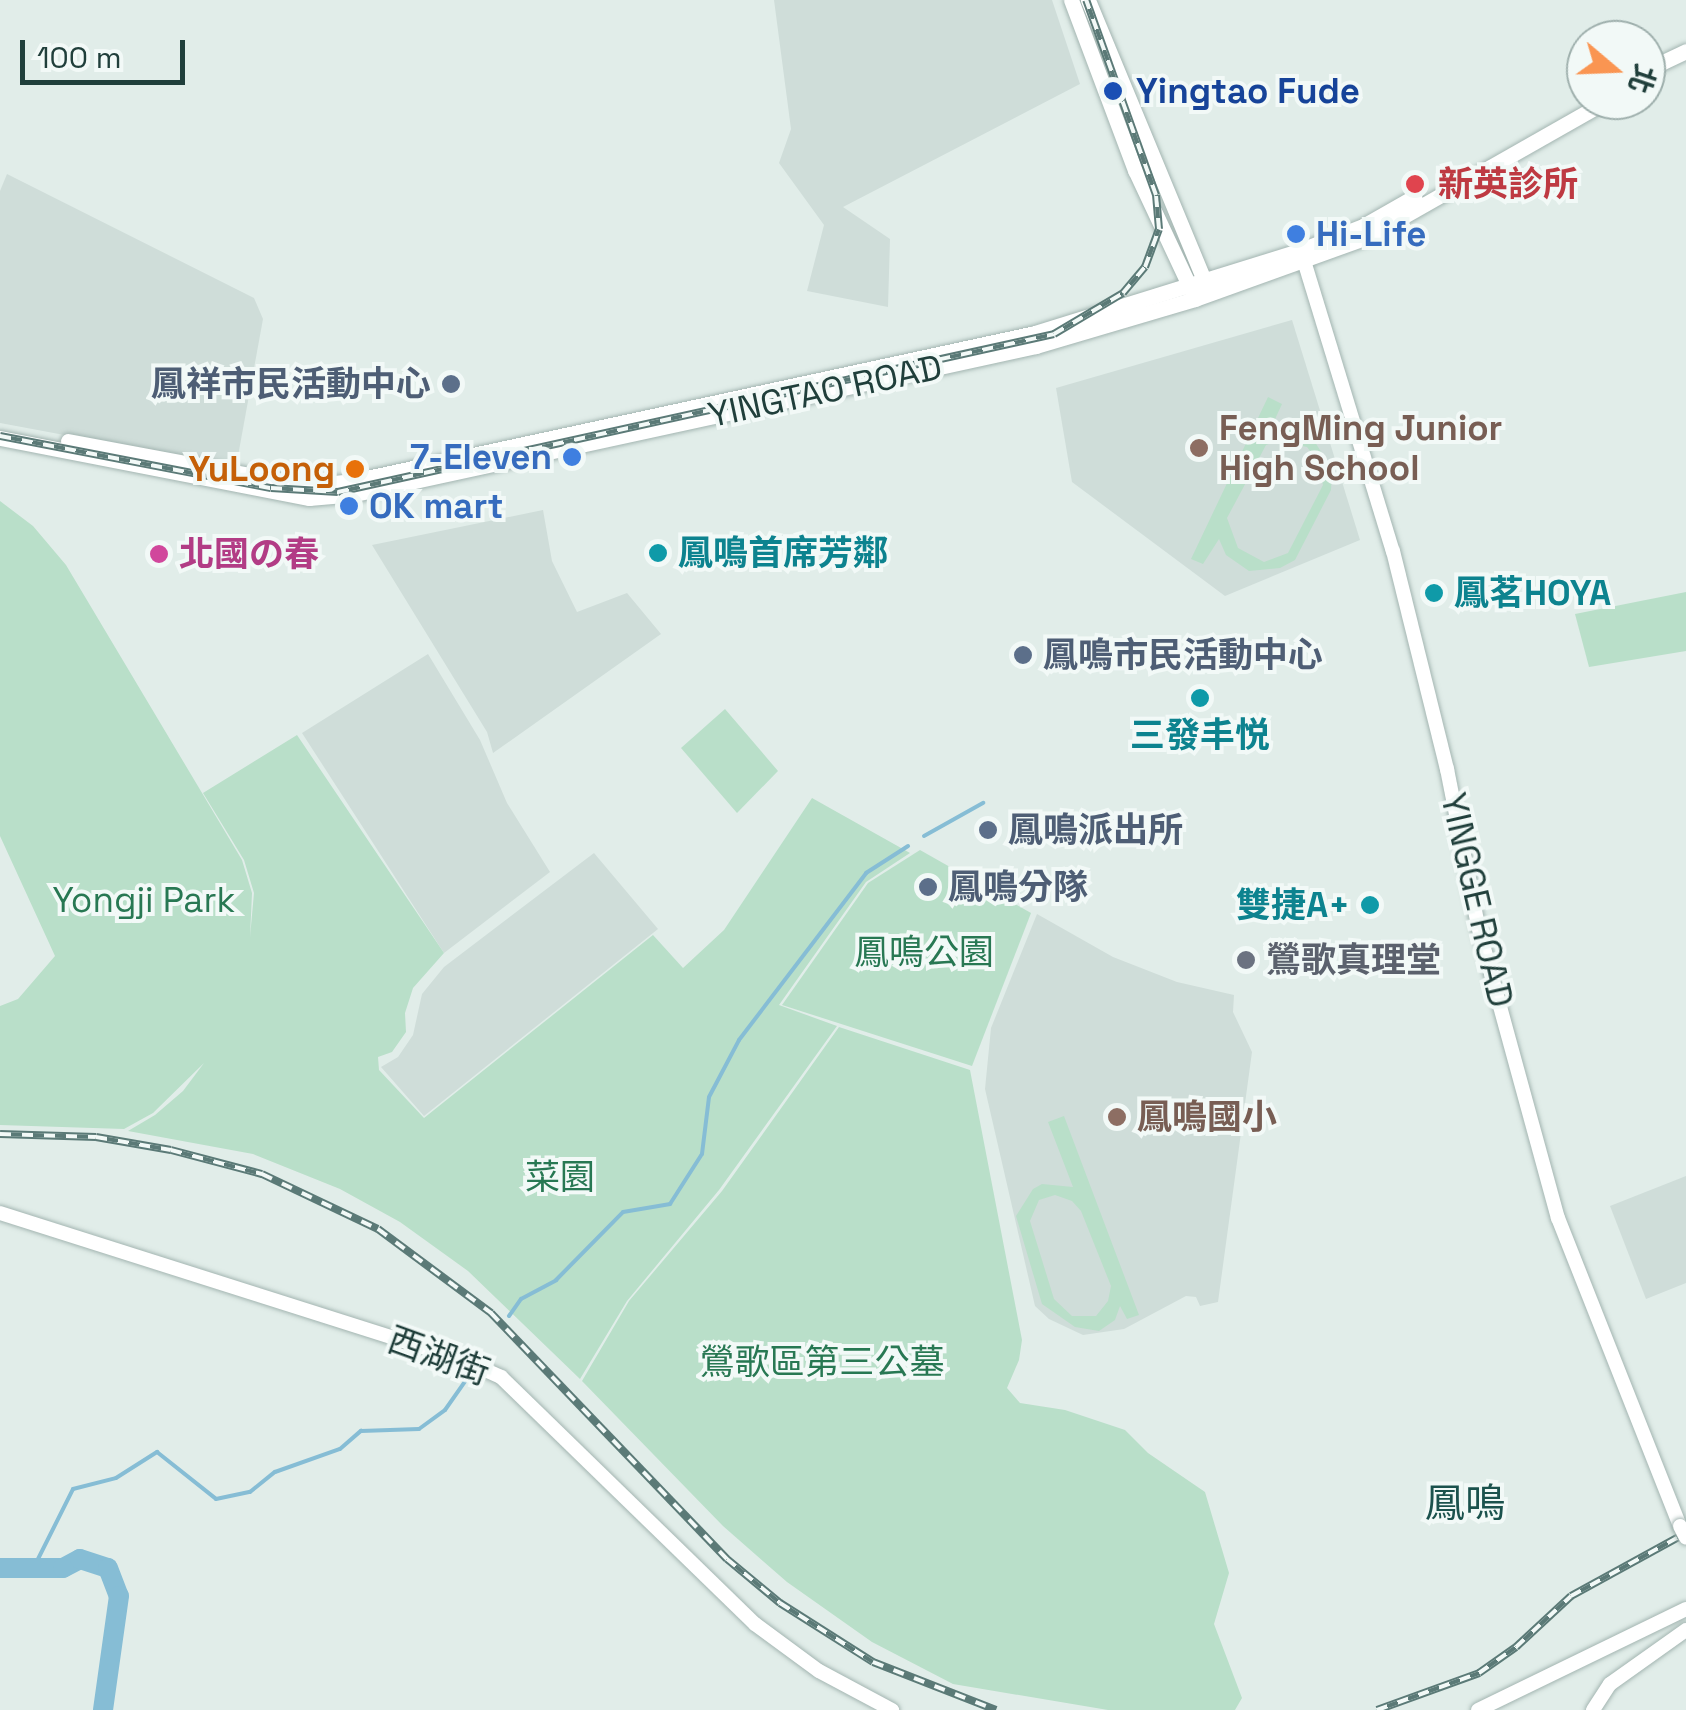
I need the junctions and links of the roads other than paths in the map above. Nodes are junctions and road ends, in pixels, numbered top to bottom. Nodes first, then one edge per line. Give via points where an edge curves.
1 (1071, 0) edge
2 (1088, 0) edge
3 (1566, 112) edge
4 (1573, 120) edge
5 (1303, 256) junction
6 (1200, 291) junction
7 (0, 428) edge
8 (0, 438) edge
9 (0, 1213) edge
10 (1683, 1532) edge
11 (1686, 1609) edge
12 (1686, 1630) edge
13 (892, 1710) edge
14 (1478, 1710) edge
15 (1593, 1710) edge

1 - 6 main road via 1135,170
2 - 6 main road
3 - 5 main road, YINGTAO ROAD
4 - 5 main road, YINGTAO ROAD via 1367,237
5 - 6 main road, YINGTAO ROAD
5 - 10 street, YINGGE ROAD via 1393,551 1478,926 1558,1218
6 - 7 main road, YINGTAO ROAD via 893,366 326,485
6 - 8 main road, YINGTAO ROAD via 1036,346 355,494 309,498
9 - 13 street, 西湖街 via 502,1377 755,1624 819,1671
11 - 14 street
12 - 15 street via 1610,1684

